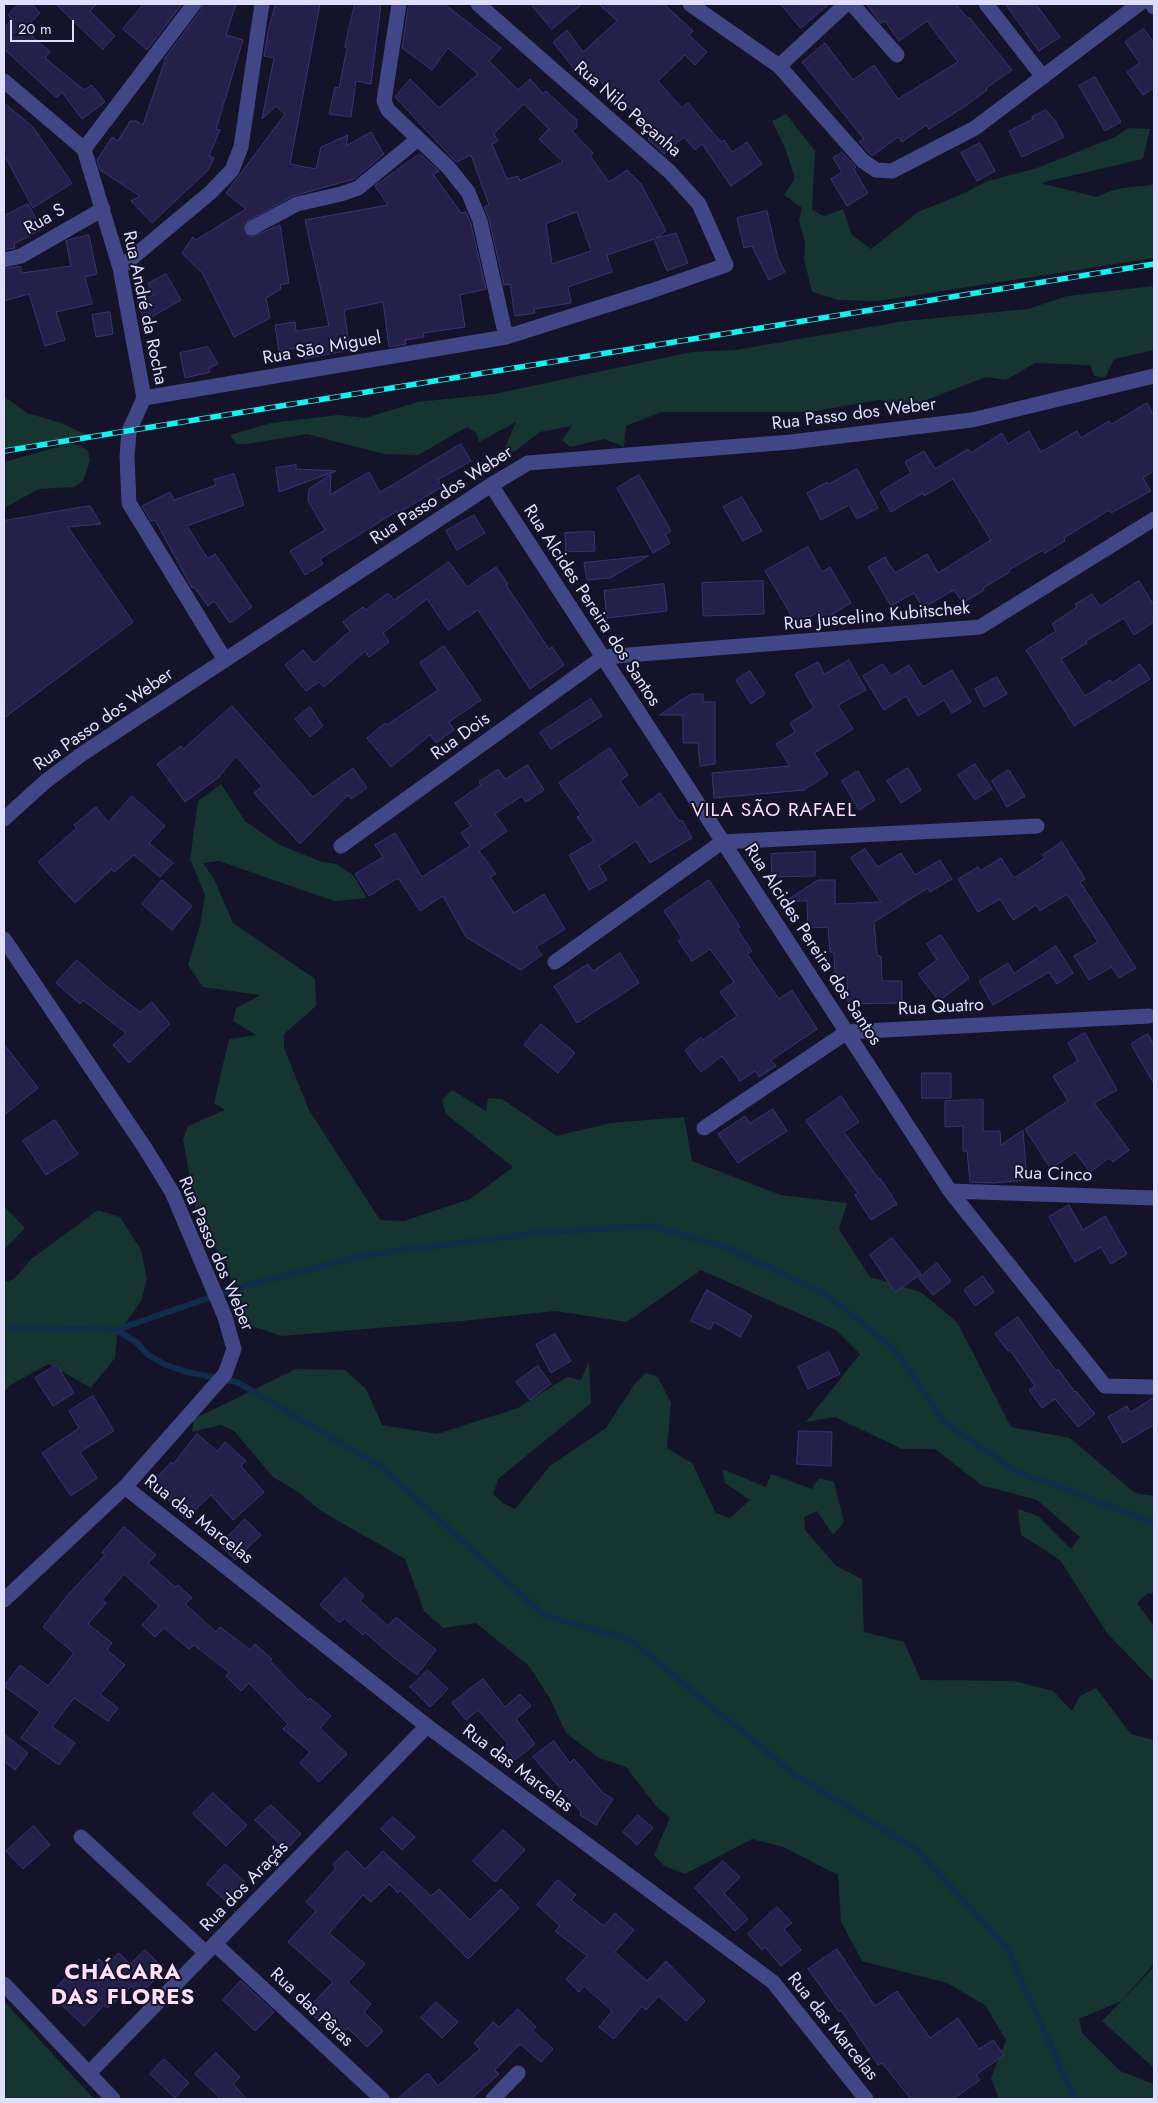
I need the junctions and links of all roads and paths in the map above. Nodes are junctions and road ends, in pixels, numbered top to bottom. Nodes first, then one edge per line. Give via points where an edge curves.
1 (194, 4) edge
2 (262, 4) edge
3 (399, 4) edge
4 (478, 4) edge
5 (690, 4) edge
6 (846, 4) edge
7 (852, 4) edge
8 (986, 4) edge
9 (1140, 4) edge
10 (1152, 4) edge
11 (1154, 7) edge
12 (897, 54) dead end
13 (779, 66) junction
14 (1043, 77) junction
15 (4, 82) edge
16 (418, 140) junction
17 (84, 149) junction
18 (103, 209) junction
19 (252, 228) dead end
20 (4, 260) edge
21 (726, 265) joint
22 (120, 268) junction
23 (506, 337) junction
24 (1154, 376) edge
25 (144, 398) junction
26 (491, 485) junction
27 (1154, 519) edge
28 (602, 657) junction
29 (225, 660) junction
30 (4, 819) edge
31 (1036, 826) dead end
32 (722, 842) junction
33 (341, 846) dead end
34 (4, 939) edge
35 (555, 962) dead end
36 (1149, 1016) dead end
37 (847, 1032) junction
38 (704, 1128) dead end
39 (950, 1191) junction
40 (1154, 1198) edge
41 (1154, 1387) edge
42 (125, 1487) junction
43 (4, 1600) edge
44 (428, 1726) junction
45 (80, 1837) dead end
46 (211, 1949) junction
47 (4, 1984) edge
48 (89, 2073) junction
49 (518, 2073) dead end
50 (114, 2099) edge
51 (382, 2099) edge
52 (493, 2099) edge
53 (866, 2099) edge

1 - 17 street
2 - 22 street via 241,147 232,170 211,192
3 - 16 street via 384,101 388,110
4 - 21 street, Rua Nilo Peçanha via 670,172 698,204
5 - 13 street
6 - 13 street
7 - 12 street
8 - 14 street
9 - 14 street
10 - 11 street
13 - 14 street via 863,160 876,170 892,172 975,128
15 - 17 street
16 - 19 street via 358,188 297,204
16 - 23 street via 448,167 468,192 480,221
17 - 18 street, Rua André da Rocha
18 - 20 street, Rua S via 21,256
18 - 22 street, Rua André da Rocha
21 - 23 street, Rua São Miguel
22 - 25 street, Rua André da Rocha
23 - 25 street, Rua São Miguel
24 - 26 street, Rua Passo dos Weber via 972,420 791,442 528,463
25 - 29 street, Rua André da Rocha via 130,431 127,457 129,503
26 - 28 street, Rua Alcides Pereira dos Santos
26 - 29 street, Rua Passo dos Weber
27 - 28 street, Rua Juscelino Kubitschek via 980,627
28 - 32 street, Rua Alcides Pereira dos Santos
28 - 33 street, Rua Dois
29 - 30 street, Rua Passo dos Weber via 82,754 46,780
31 - 32 street
32 - 35 street
32 - 37 street, Rua Alcides Pereira dos Santos
34 - 42 street, Rua Passo dos Weber via 172,1192 225,1317 234,1350 225,1374
36 - 37 street, Rua Quatro
37 - 38 street
37 - 39 street, Rua Alcides Pereira dos Santos
39 - 40 street, Rua Cinco
39 - 41 street, Rua Alcides Pereira dos Santos via 1105,1386
42 - 43 street, Rua Passo dos Weber
42 - 44 street, Rua das Marcelas
44 - 46 street, Rua dos Araçás
44 - 53 street, Rua das Marcelas via 773,1982
45 - 46 street, Rua das Pêras
46 - 48 street, Rua dos Araçás
46 - 51 street, Rua das Pêras
47 - 48 street
48 - 50 street
49 - 52 street

